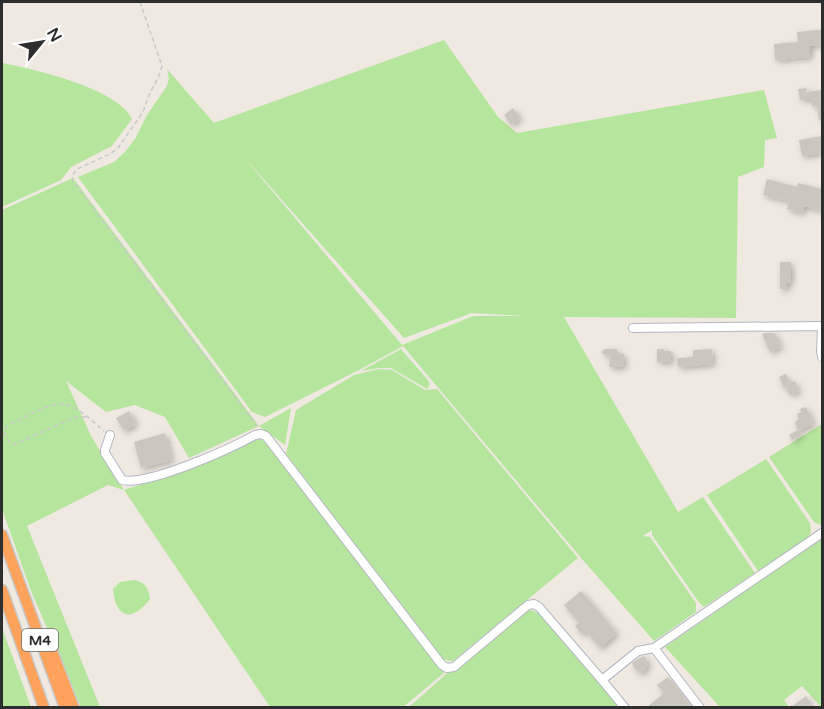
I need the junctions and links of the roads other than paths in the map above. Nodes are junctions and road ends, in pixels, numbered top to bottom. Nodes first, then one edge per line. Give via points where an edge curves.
1 (633, 328) dead end
2 (822, 328) edge
3 (822, 357) edge
4 (110, 435) road end
5 (822, 533) edge
6 (2, 535) edge
7 (15, 573) junction
8 (2, 592) edge
9 (654, 648) junction
10 (602, 680) junction
11 (37, 708) edge
12 (44, 708) edge
13 (65, 708) edge
14 (74, 708) edge
15 (625, 708) edge
16 (700, 708) edge

1 - 2 street
2 - 3 street
4 - 10 street via 105,453 122,480 134,482 214,455 255,435 266,436 442,665 454,667 534,604
5 - 9 street
6 - 7 highway, M4
7 - 13 highway, M4
7 - 14 highway
8 - 11 highway
8 - 12 highway, M4
9 - 10 street via 638,651
9 - 16 street
10 - 15 street

